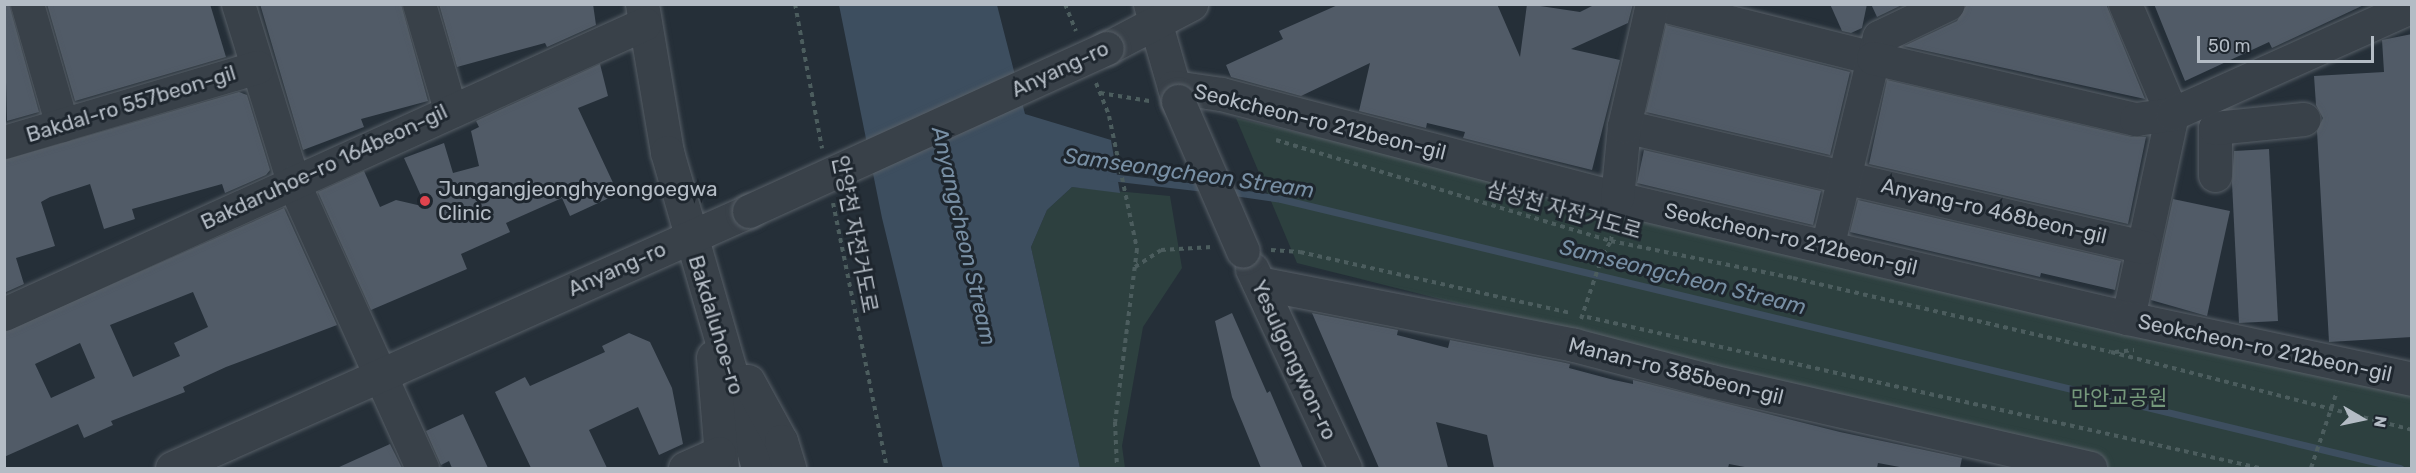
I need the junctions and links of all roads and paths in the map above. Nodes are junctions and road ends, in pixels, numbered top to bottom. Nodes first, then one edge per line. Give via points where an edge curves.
1 (27, 4) edge
2 (238, 4) edge
3 (419, 4) edge
4 (795, 4) edge
5 (1191, 4) edge
6 (1652, 4) edge
7 (1658, 4) edge
8 (1947, 4) edge
9 (2125, 4) edge
10 (2412, 6) edge
11 (1153, 13) edge
12 (643, 14) edge
13 (1873, 58) junction
14 (257, 67) junction
15 (1100, 93) dead end
16 (1169, 97) junction
17 (450, 109) junction
18 (2172, 114) junction
19 (1109, 116) dead end
20 (2304, 119) dead end
21 (62, 125) junction
22 (1624, 126) junction
23 (1272, 138) dead end
24 (4, 142) edge
25 (824, 158) dead end
26 (2215, 175) dead end
27 (1845, 176) junction
28 (293, 182) junction
29 (831, 193) dead end
30 (1617, 198) junction
31 (689, 237) junction
32 (1611, 241) junction
33 (1827, 247) junction
34 (2143, 247) junction
35 (1244, 249) junction
36 (1135, 267) junction
37 (1259, 283) junction
38 (710, 310) junction
39 (4, 314) edge
40 (1582, 316) junction
41 (2128, 318) junction
42 (378, 376) junction
43 (2412, 379) edge
44 (2330, 409) junction
45 (2412, 430) edge
46 (721, 461) edge
47 (2311, 466) edge
48 (172, 468) edge
49 (422, 468) edge
50 (685, 468) edge
51 (758, 468) edge
52 (789, 468) edge
53 (887, 468) edge
54 (1117, 468) edge
55 (1345, 468) edge
56 (2090, 468) edge
57 (2260, 468) edge

1 - 21 street
2 - 14 street
3 - 17 street
4 - 25 path, 안양천 자전거도로
5 - 11 street, Anyang-ro
6 - 22 street
7 - 13 street
8 - 13 street via 1879,37
9 - 18 street
10 - 18 street
11 - 16 street
11 - 31 street, Anyang-ro, bridge via 1107,48
12 - 17 street, Bakdaruhoe-ro 164beon-gil
12 - 31 street, Bakdaluhoe-ro via 667,152
13 - 18 street via 2136,119
13 - 27 street
14 - 21 street, Bakdal-ro 557beon-gil
14 - 28 street
15 - 16 path
16 - 30 street, Seokcheon-ro 212beon-gil via 1232,97
16 - 35 street, Yesulgongwon-ro, bridge
17 - 28 street, Bakdaruhoe-ro 164beon-gil
18 - 34 street
19 - 36 path via 1137,249
20 - 26 street via 2215,128
21 - 24 street, Bakdal-ro 557beon-gil
22 - 27 street, Anyang-ro 468beon-gil
22 - 30 street
23 - 32 path, 삼성천 자전거도로
27 - 33 street
27 - 34 street, Anyang-ro 468beon-gil
28 - 39 street, Bakdaruhoe-ro 164beon-gil
28 - 42 street
29 - 53 path, 안양천 자전거도로
30 - 33 street, Seokcheon-ro 212beon-gil
31 - 38 street, Bakdaluhoe-ro
31 - 42 street, Anyang-ro
32 - 40 path via 1600,259
32 - 44 path, 삼성천 자전거도로 via 1794,278
33 - 41 street, Seokcheon-ro 212beon-gil
34 - 41 street
35 - 36 path via 1188,245 1161,250
35 - 37 street, Yesulgongwon-ro
35 - 40 path via 1300,252
36 - 54 path via 1115,422
37 - 55 street, Yesulgongwon-ro
37 - 56 street, Manan-ro 385beon-gil via 1574,345 1711,381
38 - 46 street
38 - 51 street, Bakdaluhoe-ro
38 - 52 street via 781,441
40 - 57 path
41 - 43 street, Seokcheon-ro 212beon-gil
42 - 48 street, Anyang-ro
42 - 49 street
44 - 45 path, 삼성천 자전거도로
44 - 47 path
46 - 50 street

